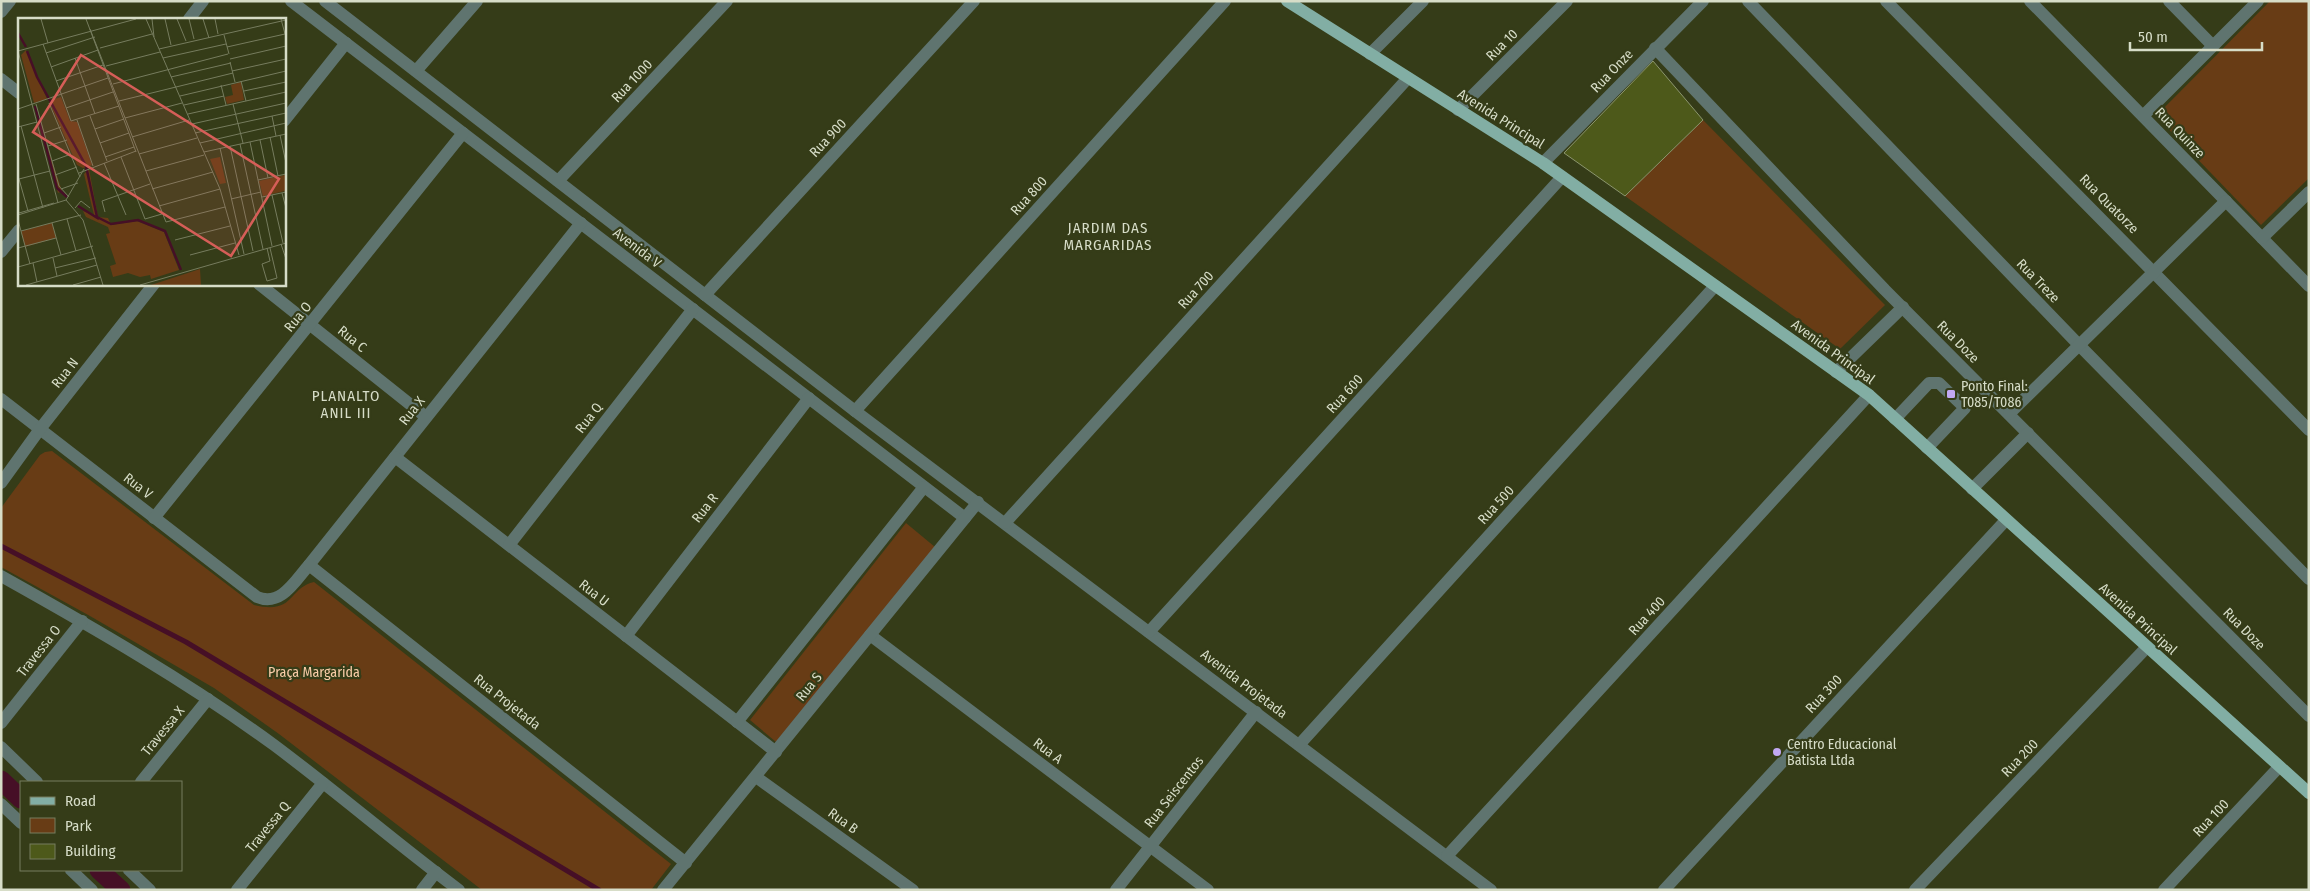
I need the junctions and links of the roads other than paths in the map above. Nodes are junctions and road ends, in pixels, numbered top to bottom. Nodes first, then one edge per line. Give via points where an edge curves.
1 (10, 1) edge
2 (203, 1) edge
3 (291, 1) edge
4 (325, 1) edge
5 (477, 1) edge
6 (727, 1) edge
7 (974, 1) edge
8 (1225, 1) edge
9 (1287, 1) edge
10 (1423, 1) edge
11 (1567, 1) edge
12 (1703, 1) edge
13 (1748, 1) edge
14 (1886, 1) edge
15 (2030, 1) edge
16 (2169, 1) edge
17 (2258, 1) edge
18 (1, 12) edge
19 (189, 18) edge
20 (346, 43) junction
21 (2213, 46) junction
22 (1655, 48) junction
23 (1370, 54) junction
24 (416, 71) junction
25 (1408, 78) junction
26 (1, 79) edge
27 (18, 92) edge
28 (1458, 110) junction
29 (2143, 116) junction
30 (285, 120) edge
31 (462, 133) junction
32 (1543, 163) junction
33 (1562, 177) junction
34 (558, 181) junction
35 (2309, 192) edge
36 (2226, 201) junction
37 (581, 223) junction
38 (18, 231) edge
39 (2262, 238) junction
40 (1, 252) edge
41 (2154, 272) junction
42 (153, 285) edge
43 (260, 285) edge
44 (1715, 286) junction
45 (2309, 286) edge
46 (705, 295) junction
47 (1903, 308) junction
48 (693, 310) junction
49 (310, 325) junction
50 (2079, 345) junction
51 (1836, 372) junction
52 (1869, 396) junction
53 (808, 398) junction
54 (1, 399) edge
55 (855, 411) junction
56 (2009, 414) junction
57 (426, 417) junction
58 (1895, 419) junction
59 (40, 429) junction
60 (2309, 430) edge
61 (2028, 434) junction
62 (1927, 448) junction
63 (395, 456) junction
64 (1, 483) edge
65 (924, 487) junction
66 (1972, 489) junction
67 (978, 502) junction
68 (154, 518) junction
69 (965, 518) junction
70 (2006, 520) junction
71 (1005, 523) junction
72 (509, 545) junction
73 (309, 565) junction
74 (1, 576) edge
75 (2309, 579) edge
76 (256, 597) joint
77 (82, 621) junction
78 (1149, 632) junction
79 (870, 635) junction
80 (626, 636) junction
81 (2147, 647) junction
82 (208, 699) junction
83 (1256, 712) junction
84 (2309, 716) edge
85 (736, 722) junction
86 (1, 723) edge
87 (1299, 745) junction
88 (1, 747) edge
89 (776, 752) junction
90 (2279, 767) junction
91 (756, 777) junction
92 (36, 781) edge
93 (142, 781) edge
94 (322, 783) junction
95 (2309, 793) edge
96 (1, 804) edge
97 (20, 822) edge
98 (1150, 847) junction
99 (1447, 856) junction
100 (686, 863) junction
101 (72, 871) edge
102 (129, 871) edge
103 (436, 872) junction
104 (92, 890) edge
105 (150, 890) edge
106 (237, 890) edge
107 (422, 890) edge
108 (459, 890) edge
109 (663, 890) edge
110 (913, 890) edge
111 (1116, 890) edge
112 (1208, 890) edge
113 (1491, 890) edge
114 (1664, 890) edge
115 (1915, 890) edge
116 (2164, 890) edge

1 - 18 street
2 - 19 street
3 - 20 street, Avenida V
4 - 24 street, Avenida V
5 - 24 street
6 - 34 street, Rua 1000
7 - 46 street, Rua 900
8 - 55 street, Rua 800
9 - 23 main road, Avenida Principal
10 - 23 street
11 - 28 street, Rua 10
12 - 22 street, Rua Onze
13 - 50 street, Rua Treze
14 - 41 street, Rua Quatorze
15 - 29 street, Rua Quinze
16 - 21 street
17 - 21 street
20 - 30 street
20 - 31 street, Avenida V
21 - 29 street
22 - 32 street, Rua Onze
22 - 47 street, Rua Doze
23 - 25 main road, Avenida Principal
24 - 34 street, Avenida V
25 - 28 main road, Avenida Principal
25 - 71 street, Rua 700
26 - 27 street
28 - 32 main road, Avenida Principal
29 - 36 street, Rua Quinze
31 - 37 street, Avenida V
31 - 49 street, Rua O
32 - 33 main road, Avenida Principal
33 - 44 main road, Avenida Principal
33 - 78 street, Rua 600
34 - 46 street, Avenida V
35 - 39 street
36 - 39 street, Rua Quinze
36 - 41 street
37 - 48 street, Avenida V
37 - 57 street, Rua X
38 - 40 street
39 - 45 street, Rua Quinze
41 - 50 street
41 - 60 street, Rua Quatorze
42 - 59 street, Rua N
43 - 49 street, Rua C
44 - 51 main road, Avenida Principal
44 - 87 street, Rua 500
46 - 55 street, Avenida V
47 - 51 street
47 - 56 street, Rua Doze
48 - 53 street, Avenida V
48 - 72 street, Rua Q
49 - 57 street, Rua C
49 - 68 street, Rua O
50 - 56 street
50 - 75 street, Rua Treze
51 - 52 main road, Avenida Principal
52 - 58 main road, Avenida Principal
52 - 99 street, Rua 400
53 - 65 street, Avenida V
53 - 80 street, Rua R
54 - 59 street, Rua V
55 - 67 street, Avenida V
56 - 61 street, Rua Doze
57 - 63 street, Rua X
58 - 62 main road, Avenida Principal
58 - 62 street via 1930,383 1939,383 1965,408
59 - 64 street, Rua N
59 - 68 street, Rua V
61 - 66 street
61 - 84 street, Rua Doze
62 - 66 main road, Avenida Principal
63 - 72 street, Rua U
63 - 73 street, Rua X
65 - 69 street, Avenida V
65 - 85 street
66 - 70 main road, Avenida Principal
67 - 69 street, Rua S
67 - 71 street, Avenida Projetada
68 - 76 street, Rua V
69 - 79 street, Rua S
70 - 81 main road, Avenida Principal
70 - 114 street, Rua 300
71 - 78 street, Avenida Projetada
72 - 80 street, Rua U
73 - 76 street, Rua X via 282,595 271,600
73 - 100 street, Rua Projetada
74 - 77 street
77 - 82 street
77 - 86 street, Travessa O
78 - 83 street, Avenida Projetada
79 - 89 street, Rua S
79 - 98 street, Rua A
80 - 85 street, Rua U
81 - 90 main road, Avenida Principal
81 - 115 street, Rua 200
82 - 93 street, Travessa X
82 - 94 street
83 - 87 street, Avenida Projetada
83 - 98 street, Rua Seiscentos
85 - 89 street, Rua U
87 - 99 street, Avenida Projetada
88 - 92 street
89 - 91 street, Rua S
90 - 95 main road, Avenida Principal
90 - 116 street, Rua 100
91 - 100 street, Rua S
91 - 110 street, Rua B
94 - 103 street
94 - 106 street, Travessa Q
96 - 97 street
98 - 111 street, Rua Seiscentos
98 - 112 street, Rua A
99 - 113 street, Avenida Projetada
100 - 109 street, Rua S
101 - 104 street
102 - 105 street
103 - 107 street
103 - 108 street

